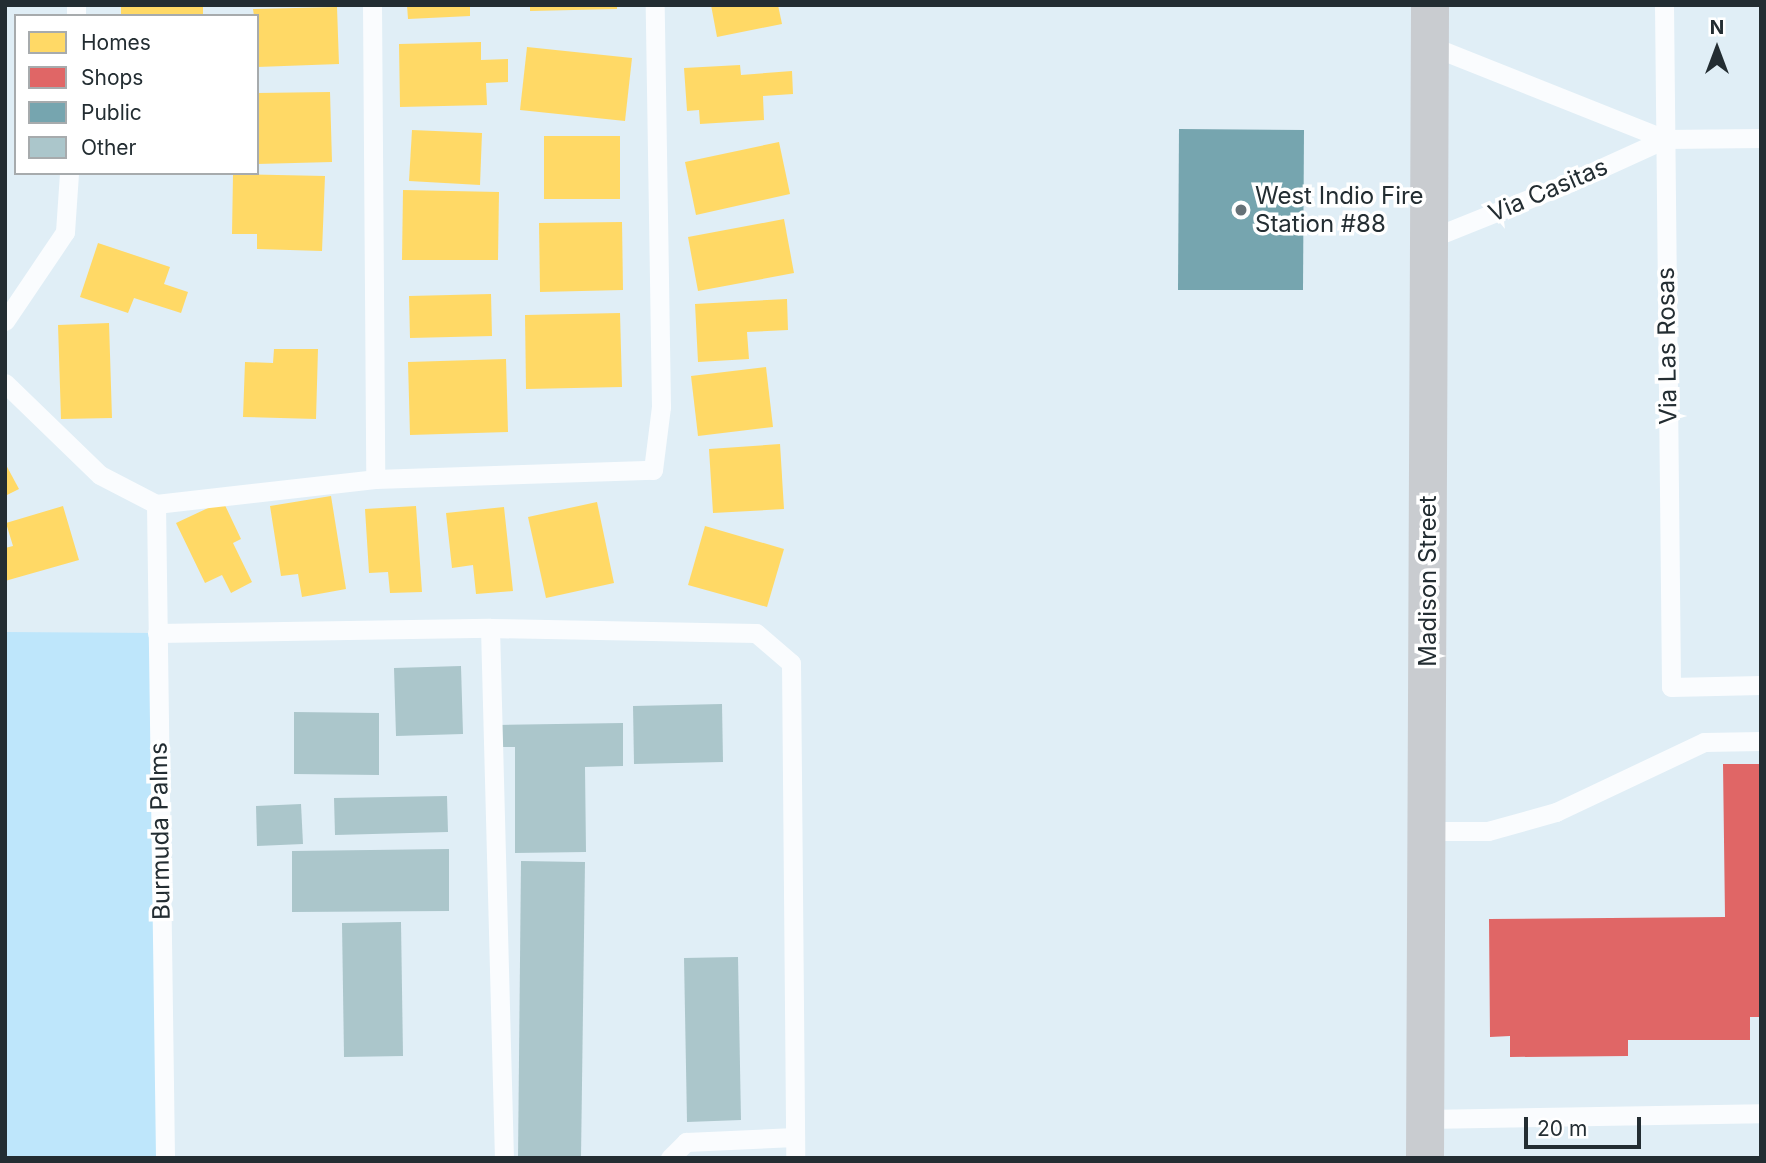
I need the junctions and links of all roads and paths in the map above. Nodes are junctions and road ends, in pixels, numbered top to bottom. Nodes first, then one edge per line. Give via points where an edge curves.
1 (372, 5) edge
2 (655, 5) edge
3 (1430, 5) edge
4 (1664, 5) edge
5 (1431, 46) junction
6 (1761, 138) edge
7 (1665, 139) junction
8 (69, 175) edge
9 (1429, 239) junction
10 (5, 321) edge
11 (5, 383) edge
12 (375, 479) junction
13 (156, 504) junction
14 (490, 628) junction
15 (157, 633) junction
16 (1761, 685) edge
17 (1761, 741) edge
18 (1427, 831) junction
19 (1761, 1113) edge
20 (1426, 1119) junction
21 (795, 1137) junction
22 (166, 1158) edge
23 (504, 1158) edge
24 (670, 1158) edge
25 (795, 1158) edge
26 (1425, 1158) edge

1 - 12 lane
2 - 12 lane via 661,407 653,470
3 - 5 main road, Madison Street
4 - 7 lane, Via Las Rosas
5 - 7 lane, Via Casitas
5 - 9 main road, Madison Street
6 - 7 lane, Via Casitas
7 - 9 lane, Via Casitas
7 - 16 lane, Via Las Rosas via 1671,687
8 - 10 lane via 65,232
9 - 18 main road, Madison Street
11 - 13 lane via 100,475
12 - 13 lane
13 - 15 lane, Burmuda Palms
14 - 15 lane
14 - 21 lane via 756,633 791,663
14 - 23 lane
15 - 22 lane, Burmuda Palms
17 - 18 lane via 1704,742 1556,812 1489,831
18 - 20 main road, Madison Street
19 - 20 lane
20 - 26 main road, Madison Street
21 - 24 lane via 686,1142
21 - 25 lane

